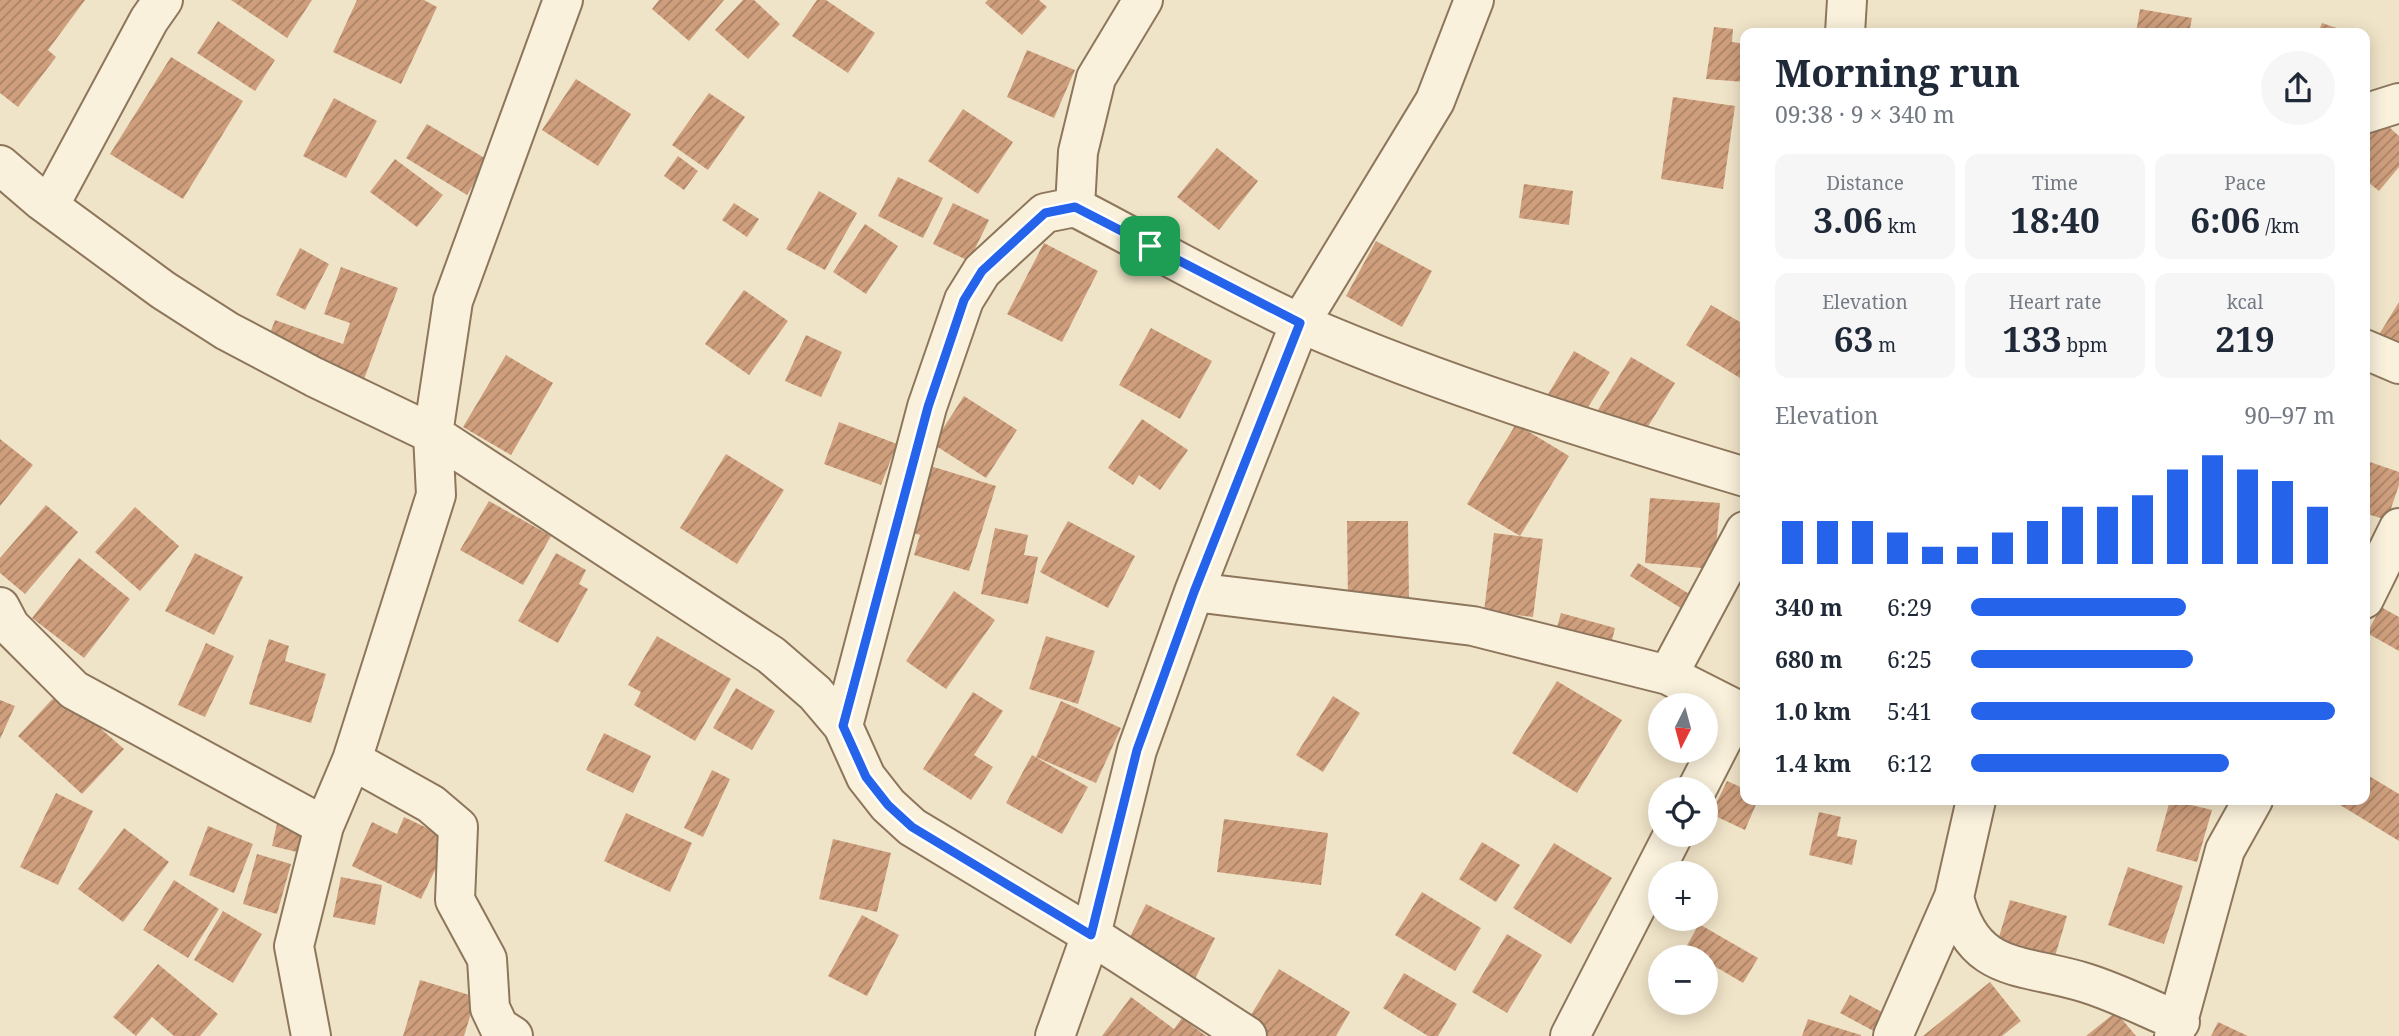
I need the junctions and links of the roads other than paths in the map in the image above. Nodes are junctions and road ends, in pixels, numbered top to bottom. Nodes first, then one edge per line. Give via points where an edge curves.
1 (163, 0) edge
2 (563, 0) edge
3 (1143, 0) edge
4 (1474, 0) edge
5 (1847, 0) edge
6 (1844, 28) edge
7 (2399, 103) edge
8 (2370, 112) edge
9 (0, 165) edge
10 (49, 206) junction
11 (1075, 207) junction
12 (1300, 323) junction
13 (2370, 352) edge
14 (2399, 364) edge
15 (433, 434) junction
16 (1740, 476) edge
17 (2399, 527) edge
18 (1740, 540) edge
19 (2375, 590) edge
20 (1194, 592) junction
21 (0, 607) edge
22 (1668, 675) junction
23 (1740, 712) edge
24 (1740, 715) edge
25 (843, 726) junction
26 (352, 760) junction
27 (1704, 777) edge
28 (1975, 805) edge
29 (2250, 805) edge
30 (324, 825) junction
31 (1668, 847) edge
32 (1954, 897) junction
33 (1091, 935) junction
34 (2177, 1029) edge
35 (311, 1036) edge
36 (513, 1036) edge
37 (1055, 1036) edge
38 (1247, 1036) edge
39 (1570, 1036) edge
40 (1893, 1036) edge

1 - 10 street
2 - 15 street via 453,301
3 - 11 street via 1096,78 1078,152
4 - 12 street via 1435,101
5 - 6 street
7 - 8 street
9 - 10 street
10 - 15 street via 227,331
11 - 12 street
11 - 25 street via 1045,213 982,271 964,300 928,407
12 - 16 street via 1574,426
12 - 20 street
13 - 14 street
15 - 25 street via 771,655 815,693
15 - 26 street via 436,495
17 - 19 street
18 - 22 street
20 - 22 street via 1473,626
20 - 33 street via 1137,750
21 - 30 street via 10,626 74,690
22 - 23 street
24 - 27 street
25 - 33 street via 866,777 912,827
26 - 30 street
26 - 36 street via 431,804 458,827 455,900 487,959 490,1008 499,1027
28 - 32 street
29 - 34 street via 2225,850
30 - 35 street via 294,946
31 - 39 street
32 - 34 street via 1960,922 1984,953 2015,967 2086,983
32 - 40 street
33 - 37 street
33 - 38 street

